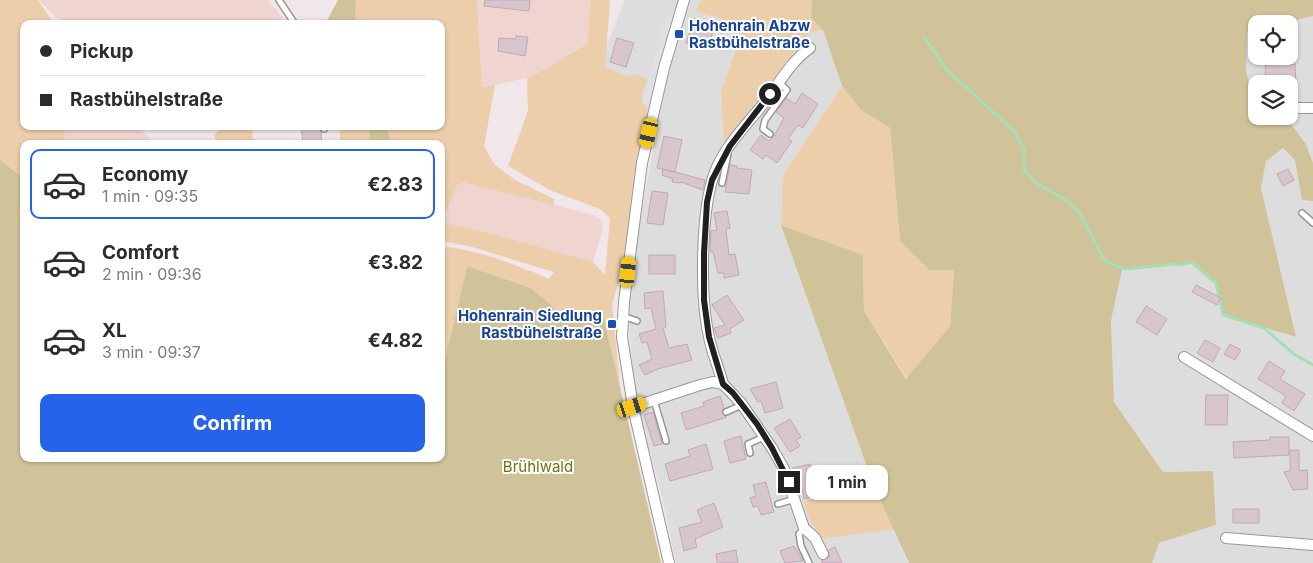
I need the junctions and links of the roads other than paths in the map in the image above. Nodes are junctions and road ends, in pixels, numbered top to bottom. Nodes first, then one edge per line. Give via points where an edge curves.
1 (279, 0) edge
2 (684, 0) edge
3 (292, 20) edge
4 (810, 48) dead end
5 (780, 83) junction
6 (1298, 108) edge
7 (1313, 108) edge
8 (770, 134) dead end
9 (730, 146) junction
10 (722, 183) dead end
11 (1302, 213) dead end
12 (1313, 223) edge
13 (623, 316) junction
14 (636, 321) dead end
15 (1184, 357) dead end
16 (723, 384) junction
17 (654, 400) junction
18 (744, 402) junction
19 (632, 407) junction
20 (726, 412) dead end
21 (1313, 436) edge
22 (765, 437) junction
23 (666, 441) dead end
24 (750, 453) dead end
25 (796, 499) junction
26 (778, 504) dead end
27 (804, 528) junction
28 (1226, 538) dead end
29 (1313, 545) edge
30 (823, 554) dead end
31 (809, 562) edge
32 (669, 563) edge

1 - 3 lane
2 - 13 street via 656,98 642,163
4 - 5 street via 796,58
5 - 8 lane via 787,90 765,120 763,129
5 - 9 street
6 - 7 street
9 - 10 lane
9 - 16 street via 708,193 704,253 704,300 709,337
11 - 12 lane
13 - 14 lane
13 - 19 street via 622,337
15 - 21 street
16 - 17 street via 713,382
16 - 18 street
17 - 19 street
17 - 23 lane
18 - 20 lane
18 - 22 street
19 - 32 street
22 - 24 lane via 748,444
22 - 25 street via 784,469
25 - 26 lane
25 - 27 street
27 - 30 street via 815,538
27 - 31 lane via 799,534
28 - 29 street

